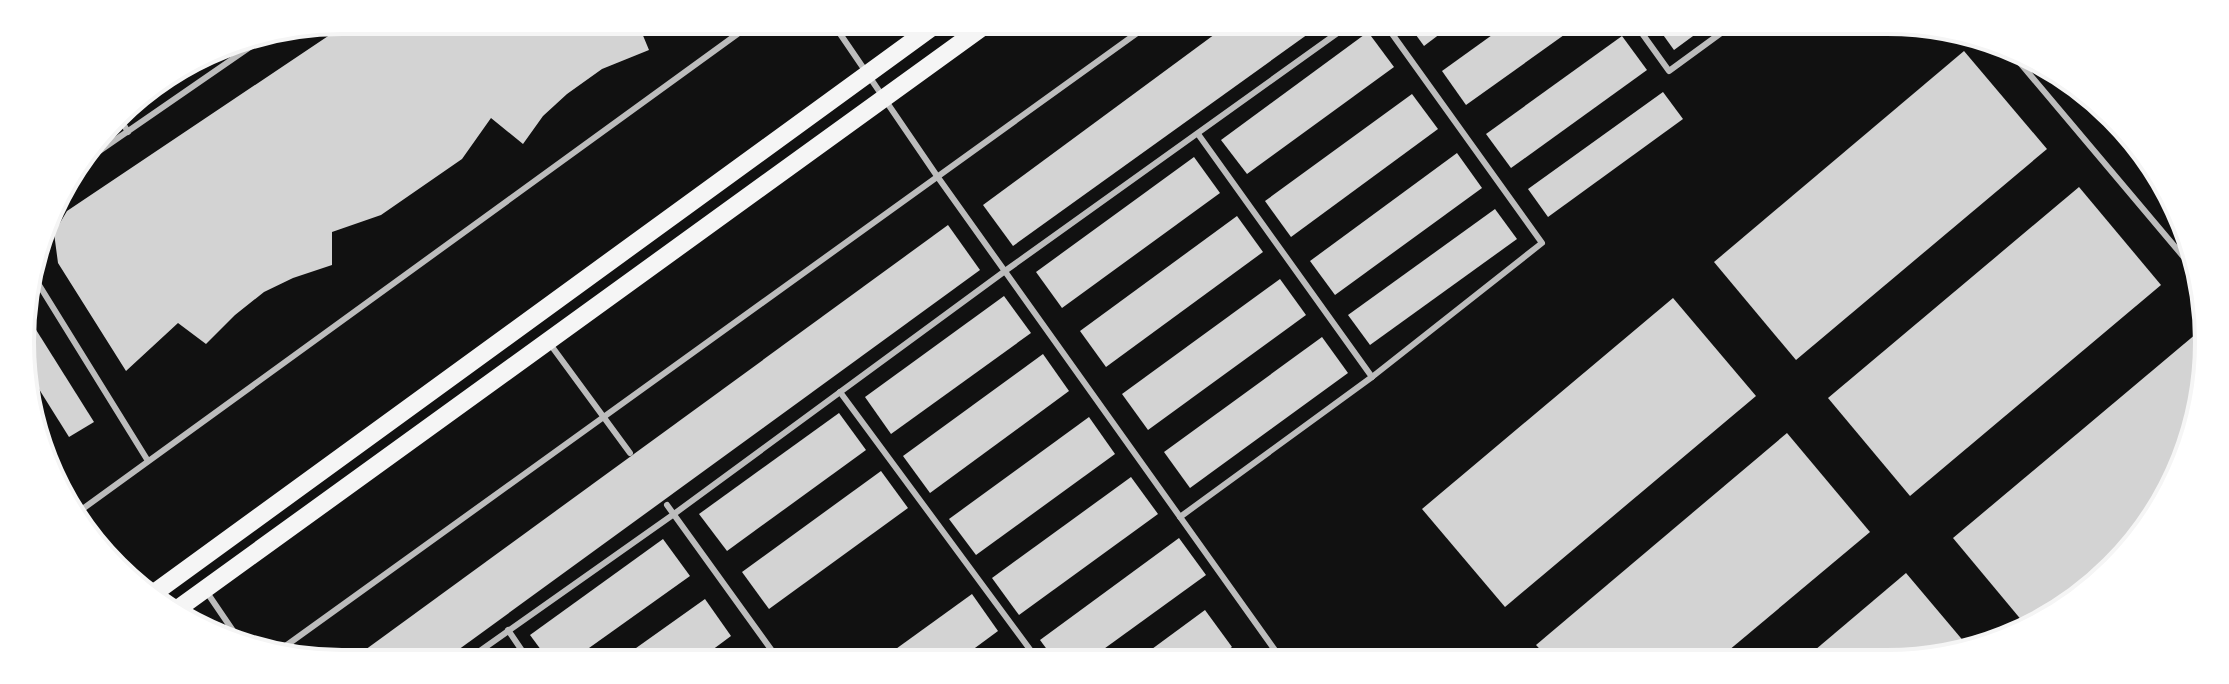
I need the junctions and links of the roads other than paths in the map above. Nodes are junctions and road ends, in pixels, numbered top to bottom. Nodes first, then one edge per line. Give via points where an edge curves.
1 (736, 34) edge
2 (840, 34) edge
3 (922, 34) edge
4 (973, 34) edge
5 (1136, 34) edge
6 (1336, 34) edge
7 (1392, 34) edge
8 (1642, 34) edge
9 (1720, 34) edge
10 (248, 48) edge
11 (2022, 66) edge
12 (868, 73) junction
13 (884, 97) junction
14 (124, 124) edge
15 (128, 132) junction
16 (1198, 134) junction
17 (102, 149) edge
18 (937, 176) junction
19 (2183, 257) edge
20 (1005, 271) junction
21 (39, 286) edge
22 (548, 341) junction
23 (1372, 377) junction
24 (840, 392) junction
25 (604, 417) junction
26 (630, 453) dead end
27 (148, 461) junction
28 (667, 505) dead end
29 (83, 509) edge
30 (674, 514) junction
31 (1180, 517) junction
32 (159, 589) edge
33 (205, 589) junction
34 (182, 605) edge
35 (233, 630) edge
36 (508, 630) junction
37 (287, 645) edge
38 (481, 650) edge
39 (522, 650) edge
40 (772, 650) edge
41 (1030, 650) edge
42 (1275, 650) edge

1 - 27 lane
2 - 12 lane
3 - 12 main road
4 - 13 main road
5 - 18 lane
6 - 16 lane
7 - 23 lane via 1542,243
8 - 9 lane via 1669,71
10 - 15 lane
11 - 19 lane
12 - 13 lane
12 - 32 main road
13 - 18 lane
13 - 22 main road
14 - 15 lane
15 - 17 lane
16 - 20 lane
16 - 23 lane
18 - 20 lane
18 - 25 lane
20 - 24 lane
20 - 31 lane
21 - 27 lane
22 - 25 lane
22 - 33 main road
23 - 31 lane
24 - 30 lane
24 - 41 lane
25 - 26 lane
25 - 37 lane
27 - 29 lane
28 - 30 lane
30 - 36 lane
30 - 40 lane
31 - 42 lane
33 - 34 main road
33 - 35 lane
36 - 38 lane
36 - 39 lane

